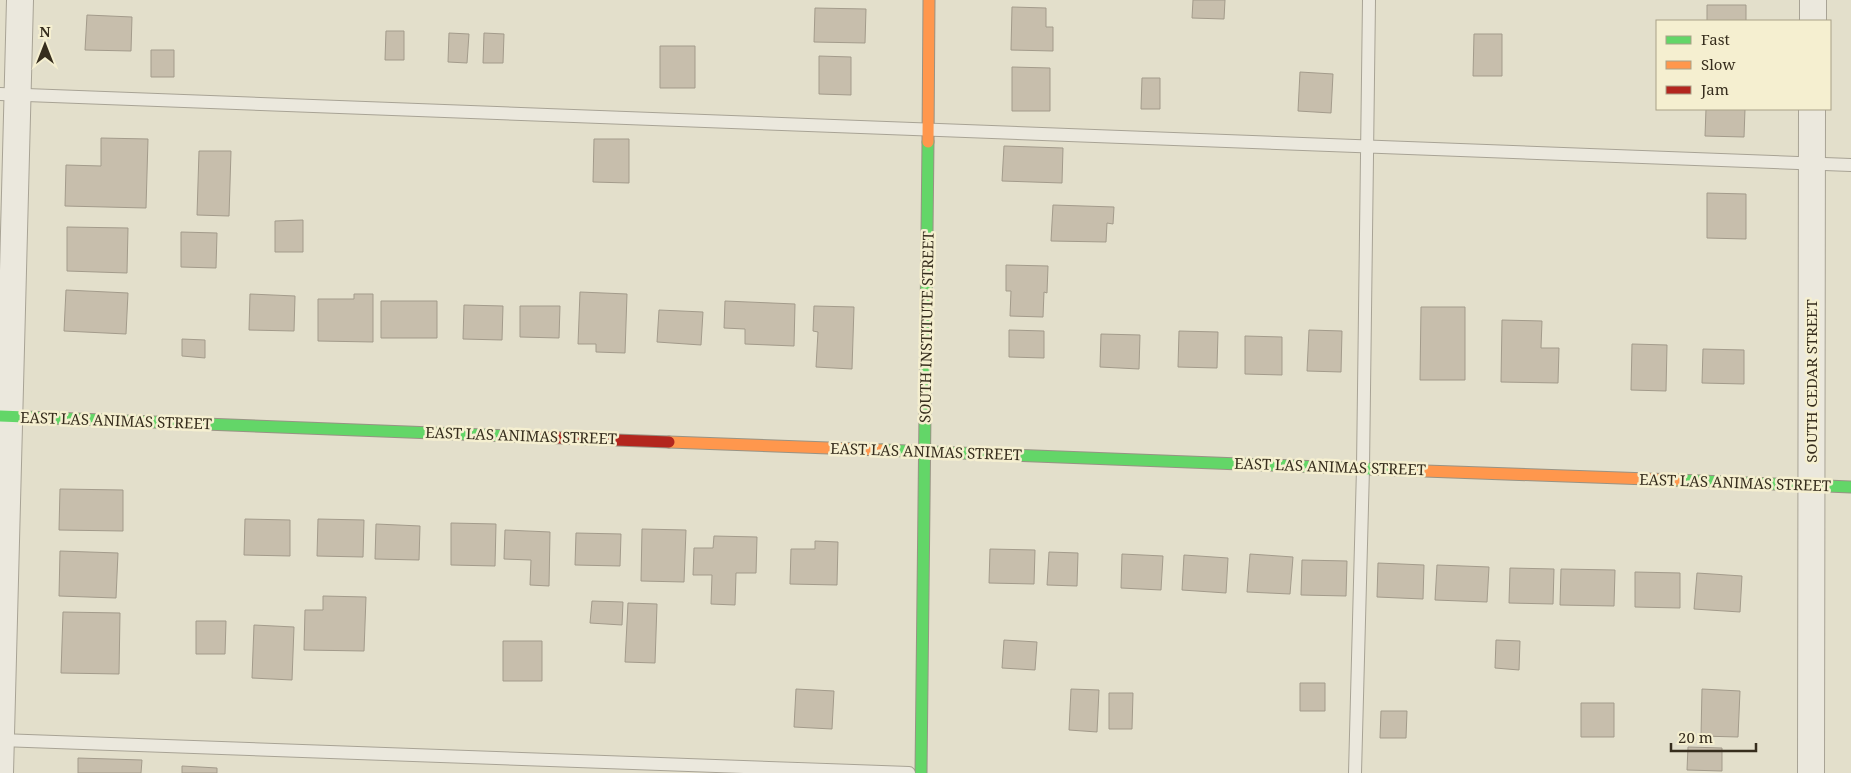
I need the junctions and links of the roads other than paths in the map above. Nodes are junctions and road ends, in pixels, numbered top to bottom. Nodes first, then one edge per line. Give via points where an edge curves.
1 (20, 0) edge
2 (929, 0) edge
3 (1369, 0) edge
4 (1813, 0) edge
5 (1812, 20) edge
6 (9, 94) edge
7 (1812, 110) edge
8 (928, 129) junction
9 (1368, 147) junction
10 (1812, 164) junction
11 (1851, 165) edge
12 (4, 416) edge
13 (925, 451) junction
14 (1363, 468) junction
15 (1810, 485) junction
16 (1851, 487) edge
17 (0, 740) edge
18 (700, 769) edge
19 (0, 773) edge
20 (910, 773) edge
21 (921, 773) edge
22 (1355, 773) edge
23 (1811, 773) edge

1 - 6 street
2 - 8 street, SOUTH INSTITUTE STREET
3 - 9 lane
4 - 5 street
6 - 8 lane
6 - 12 street
7 - 10 street, SOUTH CEDAR STREET
8 - 9 lane
8 - 13 street, SOUTH INSTITUTE STREET
9 - 10 lane
9 - 14 lane
10 - 11 lane
10 - 15 street, SOUTH CEDAR STREET
12 - 13 street, EAST LAS ANIMAS STREET
12 - 17 street
13 - 14 street, EAST LAS ANIMAS STREET
13 - 21 street, SOUTH INSTITUTE STREET
14 - 15 street, EAST LAS ANIMAS STREET
14 - 22 lane
15 - 16 street, EAST LAS ANIMAS STREET
15 - 23 street, SOUTH CEDAR STREET
17 - 18 lane
17 - 19 street
18 - 20 lane

